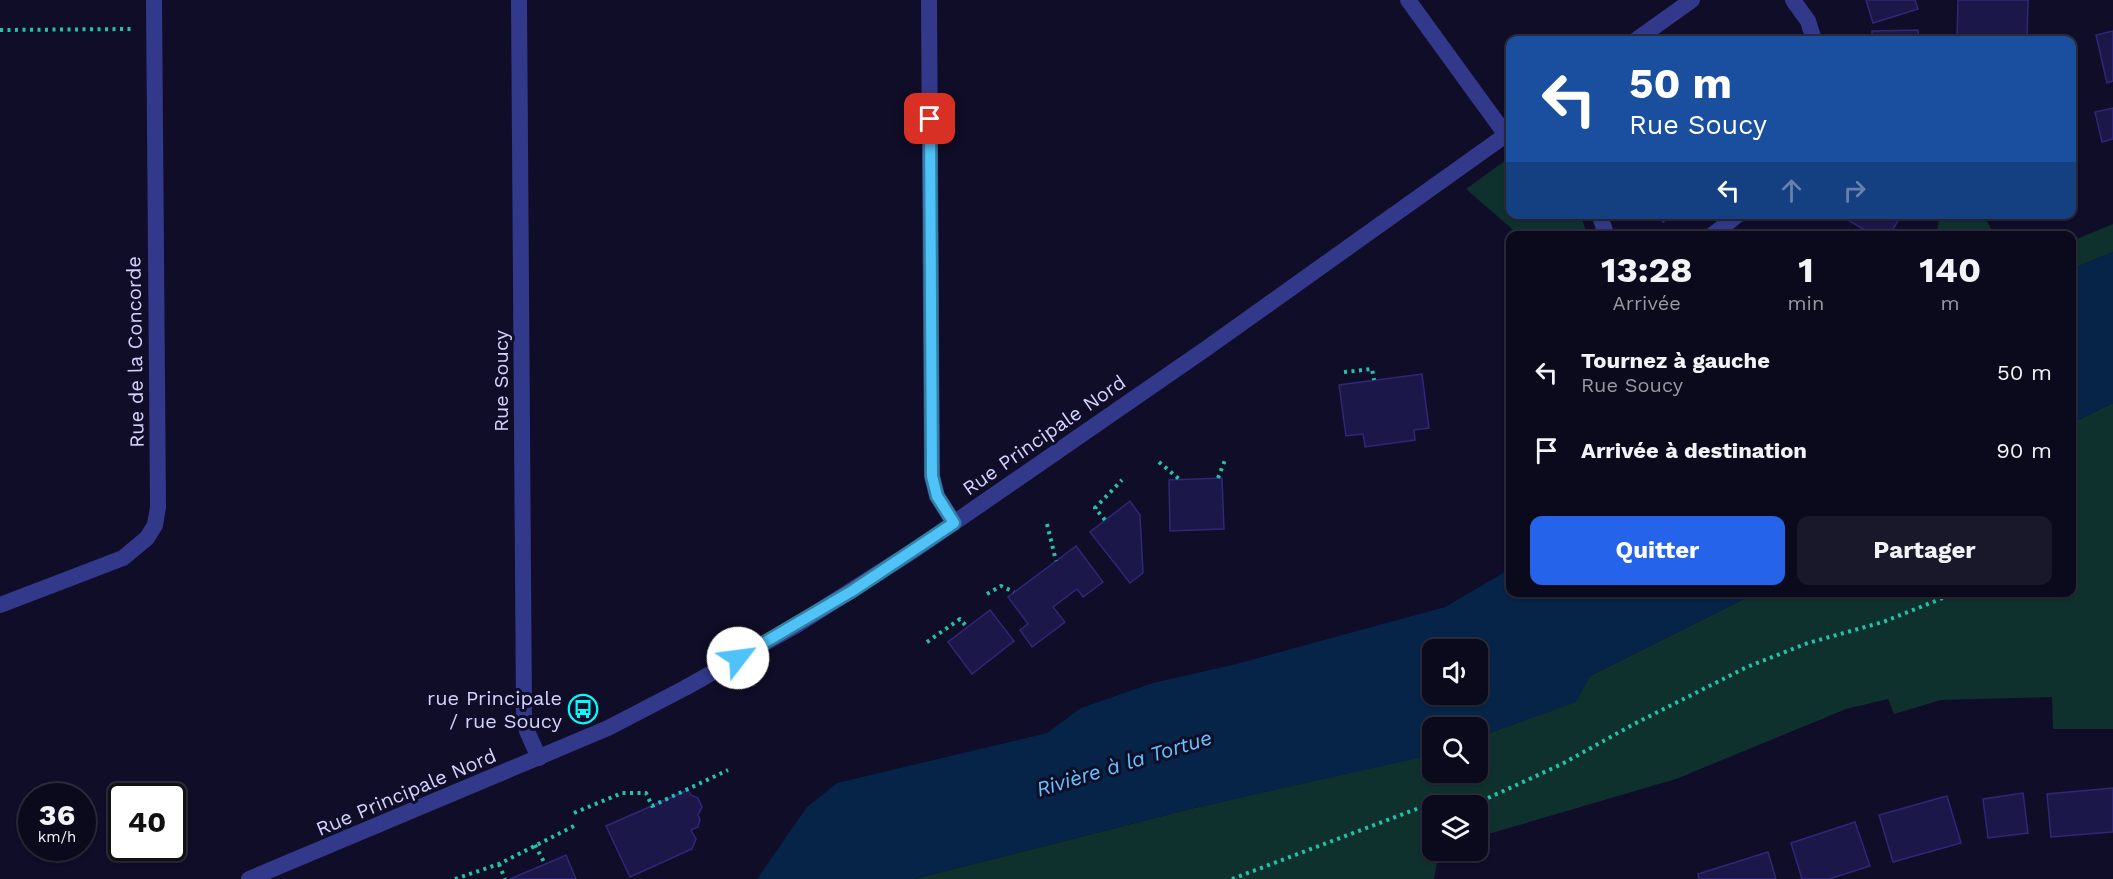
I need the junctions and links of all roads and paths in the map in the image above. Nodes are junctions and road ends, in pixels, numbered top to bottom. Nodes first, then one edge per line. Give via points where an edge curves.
1 (154, 0) edge
2 (519, 0) edge
3 (929, 0) edge
4 (1408, 0) edge
5 (1692, 0) edge
6 (1793, 0) edge
7 (136, 29) dead end
8 (0, 30) edge
9 (1642, 36) edge
10 (1813, 36) edge
11 (1506, 130) edge
12 (1506, 134) edge
13 (1733, 219) edge
14 (1717, 231) edge
15 (1344, 372) dead end
16 (1374, 380) dead end
17 (1225, 460) dead end
18 (1159, 462) dead end
19 (1218, 478) dead end
20 (1179, 479) dead end
21 (1122, 480) dead end
22 (1105, 520) dead end
23 (954, 523) junction
24 (1047, 524) dead end
25 (1056, 561) dead end
26 (1014, 592) dead end
27 (987, 594) dead end
28 (1946, 597) edge
29 (0, 605) edge
30 (967, 627) dead end
31 (927, 642) dead end
32 (539, 759) junction
33 (728, 770) dead end
34 (574, 813) dead end
35 (578, 824) dead end
36 (535, 845) junction
37 (499, 864) junction
38 (545, 864) dead end
39 (249, 879) edge
40 (455, 879) edge
41 (505, 879) edge
42 (1232, 879) edge

1 - 29 street, Rue de la Concorde via 158,507 155,525 147,538 123,558
2 - 32 street, Rue Soucy via 524,714
3 - 23 street via 932,476 937,496
4 - 11 street
5 - 9 street
6 - 10 street
7 - 8 path
12 - 23 street, Rue Principale Nord
13 - 14 street
15 - 16 path via 1372,369
17 - 19 path
18 - 20 path
21 - 22 path via 1095,508
23 - 32 street, Rue Principale Nord via 852,591 729,664 608,728
24 - 25 path
26 - 27 path via 1001,586
28 - 42 path via 1747,667 1562,764 1488,798 1427,805
30 - 31 path via 960,619
32 - 39 street, Rue Principale Nord
33 - 34 path via 652,806 646,793 622,793
35 - 36 path
36 - 37 path
36 - 38 path
37 - 40 path
37 - 41 path

